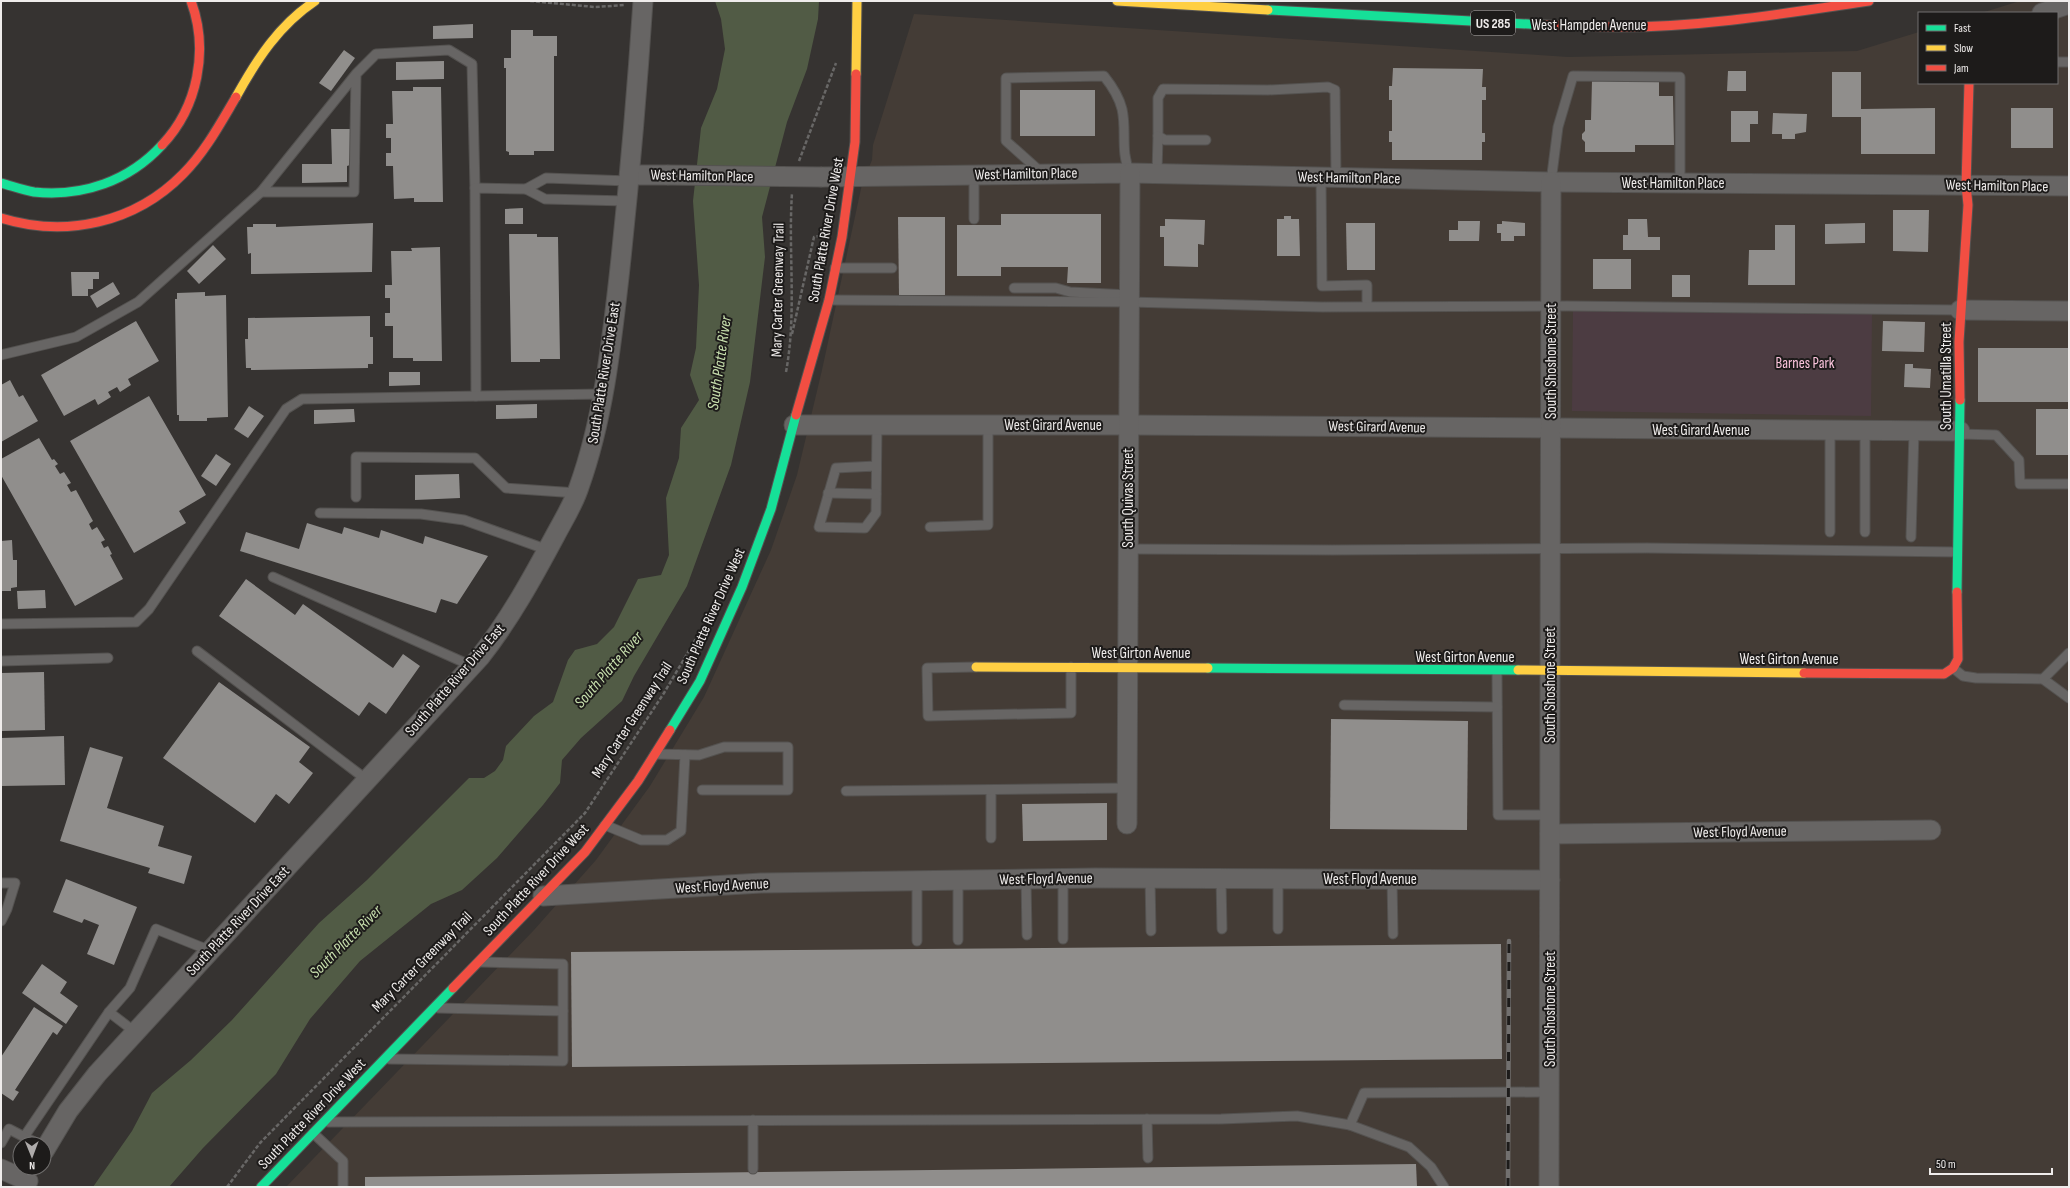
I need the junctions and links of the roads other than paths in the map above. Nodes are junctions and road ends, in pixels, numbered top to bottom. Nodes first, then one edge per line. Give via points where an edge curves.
1 (191, 1) edge
2 (315, 1) edge
3 (857, 1) edge
4 (1117, 1) edge
5 (1869, 1) edge
6 (636, 3) edge
7 (2069, 4) edge
8 (2045, 12) edge
9 (2058, 62) edge
10 (2069, 62) edge
11 (356, 74) junction
12 (1969, 84) edge
13 (1158, 136) junction
14 (1206, 140) dead end
15 (1130, 173) junction
16 (1157, 173) junction
17 (1043, 174) junction
18 (974, 175) junction
19 (850, 177) junction
20 (1329, 177) junction
21 (630, 178) junction
22 (1551, 182) junction
23 (1, 183) edge
24 (1680, 183) junction
25 (1966, 185) junction
26 (2069, 186) edge
27 (475, 188) junction
28 (526, 189) junction
29 (261, 192) junction
30 (627, 200) junction
31 (3, 219) edge
32 (974, 219) dead end
33 (836, 268) junction
34 (892, 268) dead end
35 (1014, 288) dead end
36 (1129, 298) junction
37 (829, 300) junction
38 (1367, 306) junction
39 (1551, 306) junction
40 (1960, 310) junction
41 (2069, 311) edge
42 (1, 355) edge
43 (603, 394) junction
44 (476, 396) junction
45 (794, 425) junction
46 (877, 425) junction
47 (988, 425) junction
48 (1129, 425) junction
49 (1550, 429) junction
50 (1830, 430) junction
51 (1865, 430) junction
52 (1914, 431) junction
53 (1960, 433) junction
54 (876, 466) junction
55 (2069, 484) edge
56 (577, 492) junction
57 (828, 493) junction
58 (876, 494) junction
59 (356, 498) dead end
60 (320, 513) dead end
61 (930, 526) dead end
62 (1830, 532) dead end
63 (1865, 532) dead end
64 (1911, 537) dead end
65 (1128, 549) junction
66 (1550, 549) junction
67 (548, 550) junction
68 (1957, 552) junction
69 (273, 577) dead end
70 (1, 624) edge
71 (197, 651) dead end
72 (2069, 653) edge
73 (108, 658) dead end
74 (1, 662) edge
75 (472, 666) junction
76 (976, 667) joint
77 (1072, 667) junction
78 (1127, 667) junction
79 (1953, 668) junction
80 (1550, 671) junction
81 (1497, 672) junction
82 (2043, 679) junction
83 (2069, 698) edge
84 (1344, 705) dead end
85 (1497, 707) junction
86 (655, 754) junction
87 (685, 755) junction
88 (367, 780) junction
89 (1127, 788) junction
90 (702, 790) dead end
91 (990, 790) junction
92 (846, 791) dead end
93 (1550, 815) junction
94 (1127, 824) dead end
95 (605, 825) junction
96 (1931, 830) dead end
97 (1550, 834) junction
98 (991, 838) dead end
99 (1063, 878) junction
100 (1150, 878) junction
101 (1221, 878) junction
102 (1026, 879) junction
103 (1278, 879) junction
104 (1392, 879) junction
105 (958, 880) junction
106 (1550, 880) junction
107 (917, 881) junction
108 (1, 883) edge
109 (543, 896) junction
110 (1, 921) edge
111 (1222, 929) dead end
112 (1278, 929) dead end
113 (1150, 931) dead end
114 (1027, 934) dead end
115 (1393, 934) dead end
116 (1063, 939) dead end
117 (958, 940) dead end
118 (918, 941) dead end
119 (211, 951) junction
120 (478, 962) junction
121 (433, 1008) junction
122 (563, 1011) junction
123 (109, 1012) junction
124 (135, 1032) junction
125 (384, 1059) junction
126 (1550, 1092) junction
127 (1147, 1119) junction
128 (753, 1120) junction
129 (324, 1122) junction
130 (1350, 1124) junction
131 (313, 1133) junction
132 (22, 1136) edge
133 (25, 1136) edge
134 (51, 1136) edge
135 (1, 1143) edge
136 (1148, 1158) dead end
137 (1, 1169) edge
138 (754, 1169) dead end
139 (30, 1179) edge
140 (261, 1187) edge
141 (343, 1187) edge
142 (1444, 1187) edge
143 (1549, 1187) edge

1 - 23 main road via 201,47 195,91 174,134 159,152 126,175 85,191 34,193
2 - 31 main road via 291,19 274,37 198,159 169,189 118,218 98,223 58,228 38,227
3 - 19 main road, South Platte River Drive West via 855,142
4 - 5 main road, West Hampden Avenue / US 285 via 1524,25 1622,27 1760,17
6 - 21 street, South Platte River Drive East
7 - 8 street
9 - 10 lane
11 - 27 lane via 376,54 448,50 472,64
11 - 29 lane
11 - 29 lane via 354,192
12 - 25 main road, South Umatilla Street
13 - 14 lane via 1165,140
13 - 16 lane
13 - 20 lane via 1158,98 1163,89 1268,90 1328,87 1336,90
15 - 16 street, West Hamilton Place
15 - 17 street, West Hamilton Place
15 - 17 lane via 1124,160 1122,109 1112,86 1104,76 1006,78 1006,141
15 - 36 street, South Quivas Street
16 - 20 street, West Hamilton Place
17 - 18 street, West Hamilton Place
18 - 19 street, West Hamilton Place
18 - 32 lane
19 - 21 street, West Hamilton Place, bridge via 667,175
19 - 33 main road, South Platte River Drive West
20 - 22 street, West Hamilton Place
20 - 38 lane via 1322,286 1367,285
21 - 28 lane via 546,178
21 - 30 street, South Platte River Drive East
22 - 24 street, West Hamilton Place
22 - 24 lane via 1558,127 1573,76 1579,76 1680,77
22 - 39 street, South Shoshone Street
24 - 25 street, West Hamilton Place
25 - 26 street, West Hamilton Place
25 - 40 main road, South Umatilla Street via 1968,205
27 - 28 lane
27 - 44 lane
28 - 30 lane via 545,199
29 - 42 lane via 138,302 76,337
30 - 43 street, South Platte River Drive East
33 - 34 lane
33 - 37 main road, South Platte River Drive West
35 - 36 lane via 1056,288 1070,292
36 - 37 lane
36 - 38 lane
36 - 48 street, South Quivas Street
37 - 45 main road, South Platte River Drive West
38 - 39 lane
39 - 40 lane
39 - 49 street, South Shoshone Street
40 - 41 street
40 - 53 main road, South Umatilla Street
43 - 44 lane
43 - 56 street, South Platte River Drive East via 598,425
44 - 70 lane via 302,399 286,409 149,608 136,622
45 - 46 street, West Girard Avenue
45 - 86 main road, South Platte River Drive West via 771,509 731,613 700,681
46 - 47 street, West Girard Avenue
46 - 54 lane
47 - 48 street, West Girard Avenue
47 - 61 lane via 988,525
48 - 49 street, West Girard Avenue
48 - 65 street, South Quivas Street
49 - 50 street, West Girard Avenue
49 - 66 street, South Shoshone Street
50 - 51 street, West Girard Avenue
50 - 62 lane
51 - 52 street, West Girard Avenue
51 - 63 lane
52 - 53 street, West Girard Avenue
52 - 64 lane
53 - 55 lane via 1996,435 2018,460 2020,484
53 - 68 main road, South Umatilla Street
54 - 57 lane via 836,468
54 - 58 lane
56 - 59 lane via 506,488 475,458 356,457
56 - 67 street, South Platte River Drive East
57 - 58 lane
57 - 58 lane via 819,527 865,528 876,513
60 - 67 lane via 421,514 464,520
65 - 66 lane
65 - 78 street, South Quivas Street
66 - 68 lane
66 - 80 street, South Shoshone Street
67 - 75 street, South Platte River Drive East via 505,624
68 - 79 main road, South Umatilla Street via 1958,659
69 - 75 lane
71 - 88 lane
72 - 82 lane
73 - 74 lane
75 - 88 street, South Platte River Drive East
76 - 77 main road, West Girton Avenue
76 - 77 lane via 927,668 928,716 1071,713
77 - 78 main road, West Girton Avenue
78 - 81 main road, West Girton Avenue
78 - 89 street, South Quivas Street
79 - 80 main road, West Girton Avenue via 1944,674
79 - 82 lane via 1963,676 1976,678
80 - 81 main road, West Girton Avenue
80 - 93 street, South Shoshone Street
81 - 85 lane
82 - 83 lane
84 - 85 lane
85 - 93 lane via 1498,814
86 - 87 lane
86 - 95 main road, South Platte River Drive West
87 - 90 lane via 699,755 724,747 788,747 788,790
87 - 95 lane via 681,831 667,840 641,840
88 - 119 street, South Platte River Drive East
89 - 91 lane
89 - 94 street, South Quivas Street
91 - 92 lane
91 - 98 lane
93 - 97 street, South Shoshone Street
95 - 109 main road, South Platte River Drive West via 585,852
96 - 97 street, West Floyd Avenue
97 - 106 street, South Shoshone Street
99 - 100 street, West Floyd Avenue
99 - 102 street, West Floyd Avenue
99 - 116 lane
100 - 101 street, West Floyd Avenue
100 - 113 lane
101 - 103 street, West Floyd Avenue
101 - 111 lane
102 - 105 street, West Floyd Avenue
102 - 114 lane
103 - 104 street, West Floyd Avenue
103 - 112 lane
104 - 106 street, West Floyd Avenue
104 - 115 lane
105 - 107 street, West Floyd Avenue
105 - 117 lane
106 - 126 street, South Shoshone Street
107 - 109 street, West Floyd Avenue via 761,883
107 - 118 lane
108 - 110 lane via 15,883
109 - 120 main road, South Platte River Drive West
119 - 123 lane via 156,929 130,988
119 - 124 street, South Platte River Drive East
120 - 121 main road, South Platte River Drive West
120 - 122 lane via 563,964
121 - 122 lane
121 - 125 main road, South Platte River Drive West
122 - 125 lane via 563,1061
123 - 124 lane
123 - 133 lane
124 - 134 street, South Platte River Drive East via 97,1074
125 - 129 main road, South Platte River Drive West
126 - 130 lane via 1364,1093
126 - 143 street, South Shoshone Street
127 - 128 lane
127 - 130 lane via 1297,1116
127 - 136 lane
128 - 129 lane
128 - 138 lane
129 - 131 main road, South Platte River Drive West
130 - 142 lane via 1409,1147 1431,1167
131 - 140 main road, South Platte River Drive West
131 - 141 lane via 343,1160
132 - 135 lane via 9,1130
137 - 139 street

